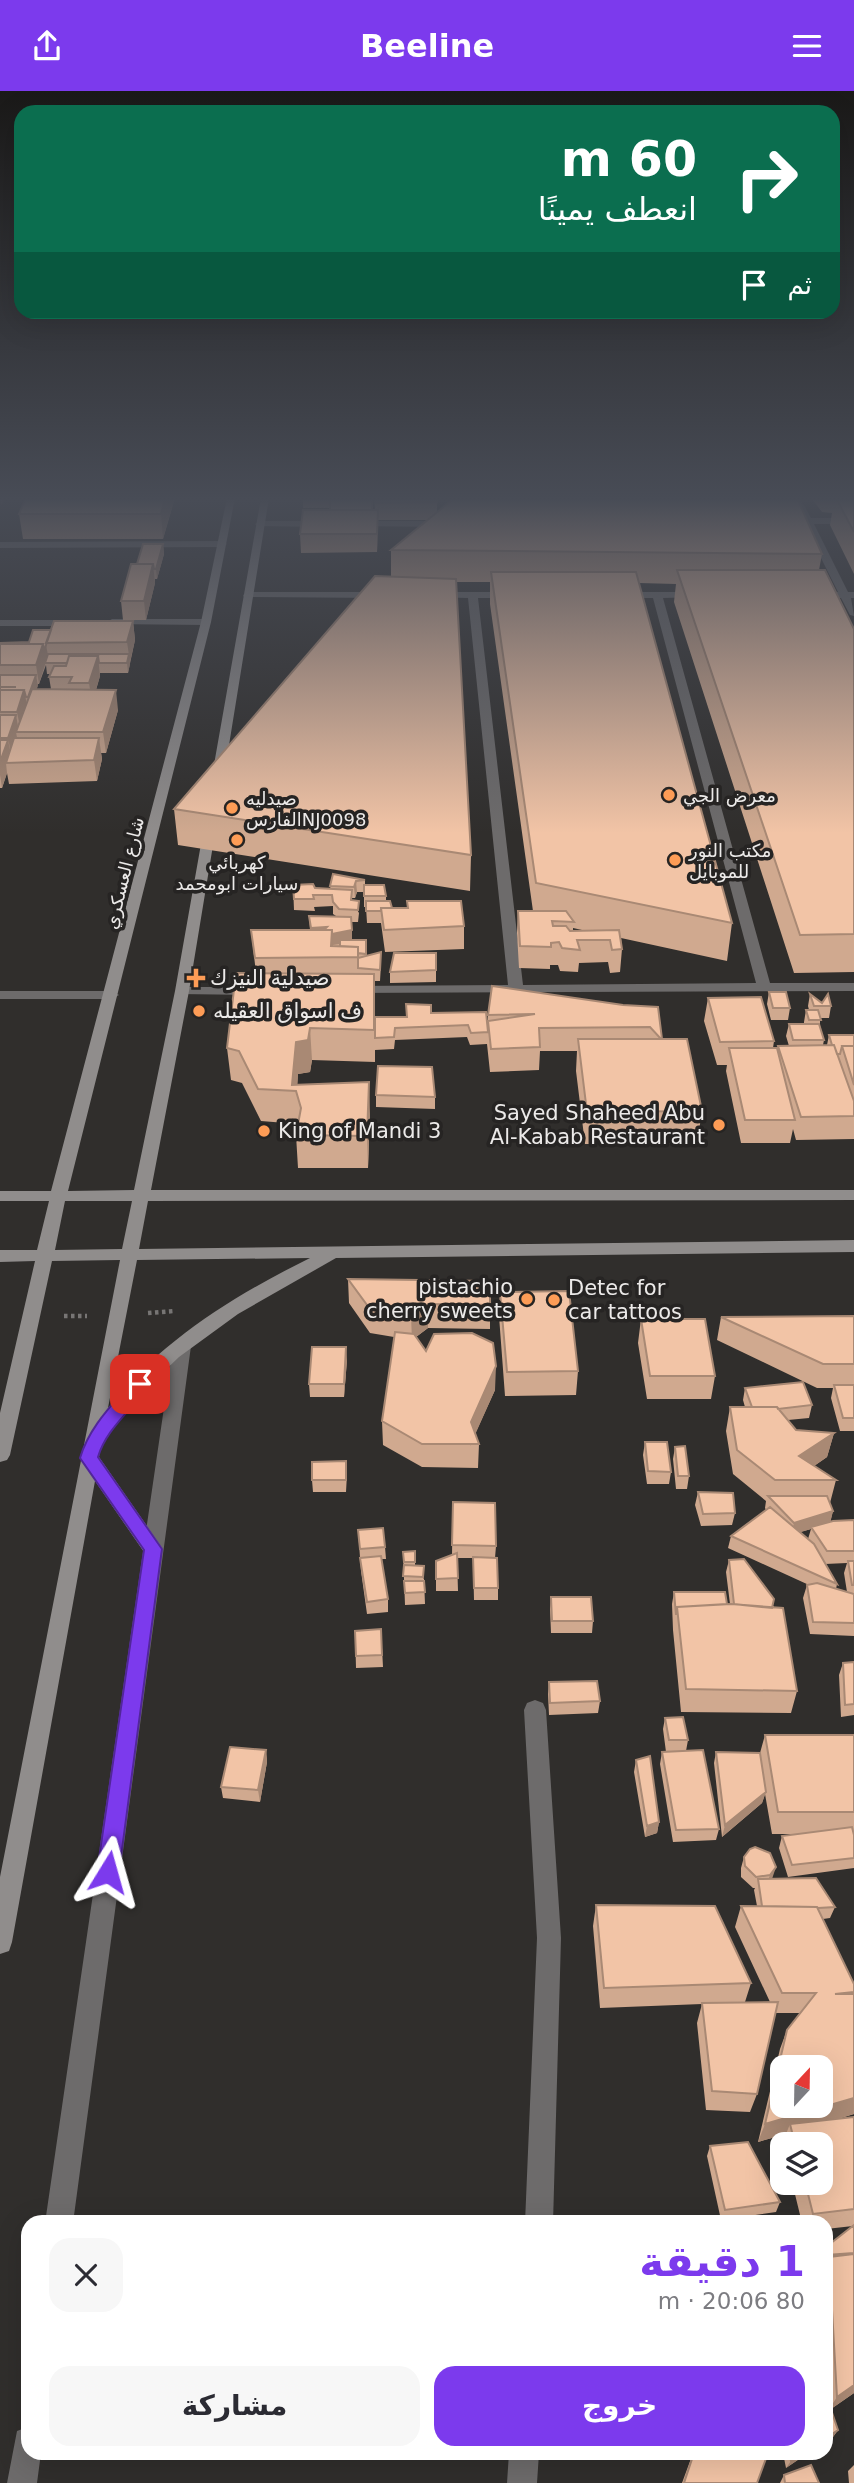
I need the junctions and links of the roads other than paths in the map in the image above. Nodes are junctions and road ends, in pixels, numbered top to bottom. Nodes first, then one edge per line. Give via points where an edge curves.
1 (209, 610) edge
2 (246, 610) edge
3 (475, 610) edge
4 (661, 610) edge
5 (206, 622) junction
6 (0, 623) edge
7 (216, 786) edge
8 (212, 813) edge
9 (854, 987) edge
10 (764, 988) junction
11 (516, 989) junction
12 (335, 990) edge
13 (183, 991) junction
14 (266, 991) edge
15 (0, 995) edge
16 (112, 995) junction
17 (142, 1195) junction
18 (854, 1195) edge
19 (0, 1196) edge
20 (58, 1196) junction
21 (854, 1246) edge
22 (335, 1253) junction
23 (44, 1255) junction
24 (130, 1255) junction
25 (0, 1256) edge
26 (182, 1346) junction
27 (0, 1376) edge
28 (14, 1392) junction
29 (91, 1450) junction
30 (1, 1451) edge
31 (153, 1549) junction
32 (535, 1710) dead end
33 (0, 1942) edge
34 (60, 2215) edge
35 (539, 2215) edge
36 (25, 2460) edge
37 (524, 2460) edge
38 (22, 2483) edge
39 (522, 2483) edge

1 - 5 main road, شارع العسكري
2 - 7 main road
3 - 11 street
4 - 10 street
5 - 6 street
5 - 16 main road, شارع العسكري
8 - 13 main road
9 - 10 street
10 - 11 street
11 - 12 street
13 - 14 street
13 - 17 main road
15 - 16 street
16 - 20 main road, شارع العسكري
17 - 18 main road
17 - 20 main road
17 - 24 main road
19 - 20 main road
20 - 23 main road, شارع العسكري
21 - 22 main road
22 - 24 main road
22 - 26 main road via 243,1301
23 - 24 main road
23 - 25 main road
23 - 28 main road, شارع العسكري
24 - 29 main road
26 - 29 main road via 121,1402
26 - 31 street
27 - 28 main road
28 - 30 main road, شارع العسكري
29 - 31 main road
29 - 33 main road
31 - 34 street
32 - 35 street via 550,1938
36 - 38 street
37 - 39 street

